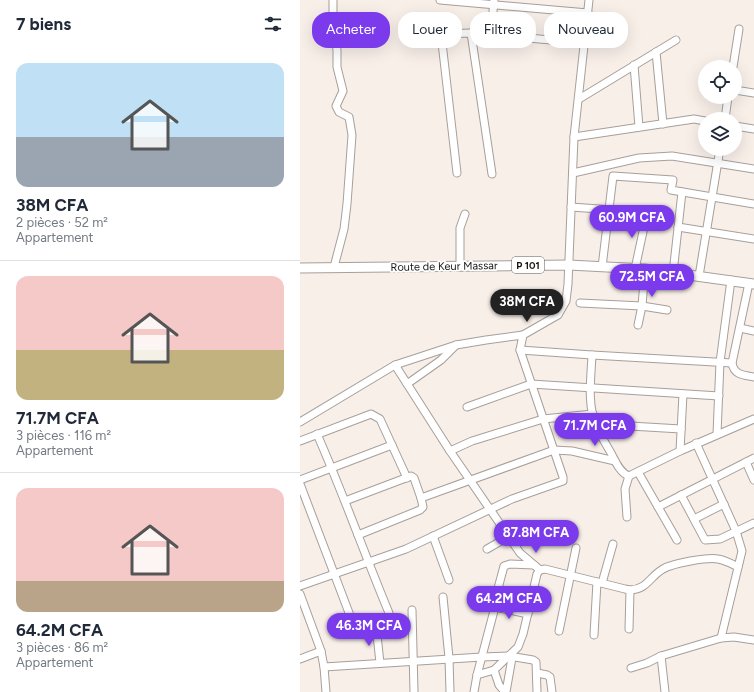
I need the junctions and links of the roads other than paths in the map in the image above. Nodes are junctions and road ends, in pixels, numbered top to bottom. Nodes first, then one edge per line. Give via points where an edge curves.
1 (333, 0) edge
2 (440, 0) edge
3 (590, 0) edge
4 (494, 2) edge
5 (493, 12) edge
6 (579, 12) edge
7 (588, 12) edge
8 (739, 29) dead end
9 (676, 40) dead end
10 (443, 48) edge
11 (473, 48) edge
12 (584, 48) edge
13 (656, 52) junction
14 (734, 60) edge
15 (634, 65) junction
16 (742, 91) edge
17 (754, 93) edge
18 (579, 99) junction
19 (698, 120) edge
20 (663, 124) junction
21 (639, 127) junction
22 (742, 127) edge
23 (754, 129) edge
24 (574, 136) junction
25 (719, 156) edge
26 (717, 164) junction
27 (754, 169) edge
28 (457, 173) dead end
29 (573, 173) junction
30 (492, 174) dead end
31 (682, 192) junction
32 (712, 197) junction
33 (754, 204) edge
34 (571, 207) junction
35 (609, 210) junction
36 (647, 213) junction
37 (656, 213) dead end
38 (466, 214) dead end
39 (678, 227) junction
40 (706, 232) junction
41 (754, 239) edge
42 (569, 265) junction
43 (460, 266) junction
44 (334, 267) junction
45 (602, 267) junction
46 (300, 268) edge
47 (635, 269) junction
48 (645, 269) junction
49 (673, 273) junction
50 (699, 276) junction
51 (731, 280) junction
52 (752, 283) edge
53 (580, 303) dead end
54 (642, 306) junction
55 (668, 310) dead end
56 (638, 324) dead end
57 (740, 328) junction
58 (754, 331) edge
59 (523, 336) junction
60 (456, 345) junction
61 (520, 350) junction
62 (592, 355) junction
63 (720, 362) junction
64 (732, 363) junction
65 (395, 365) junction
66 (754, 376) edge
67 (407, 384) junction
68 (531, 384) junction
69 (591, 388) junction
70 (683, 394) junction
71 (719, 396) junction
72 (467, 407) dead end
73 (593, 414) junction
74 (754, 418) edge
75 (543, 419) junction
76 (300, 422) edge
77 (596, 424) junction
78 (681, 429) junction
79 (317, 434) junction
80 (717, 434) junction
81 (300, 441) edge
82 (696, 443) junction
83 (392, 445) junction
84 (450, 450) junction
85 (554, 450) junction
86 (680, 451) junction
87 (754, 458) edge
88 (615, 461) junction
89 (746, 462) junction
90 (332, 468) junction
91 (638, 472) junction
92 (629, 476) junction
93 (407, 478) junction
94 (712, 479) junction
95 (300, 480) edge
96 (471, 480) junction
97 (754, 480) edge
98 (300, 484) edge
99 (682, 495) junction
100 (421, 498) junction
101 (345, 501) junction
102 (724, 504) junction
103 (658, 506) junction
104 (490, 510) junction
105 (627, 517) dead end
106 (694, 519) junction
107 (754, 523) edge
108 (736, 531) junction
109 (358, 535) junction
110 (433, 536) junction
111 (508, 537) junction
112 (677, 540) dead end
113 (613, 544) dead end
114 (576, 548) dead end
115 (487, 549) dead end
116 (368, 562) junction
117 (534, 565) junction
118 (738, 567) junction
119 (540, 570) junction
120 (333, 574) junction
121 (570, 575) junction
122 (449, 580) dead end
123 (600, 583) junction
124 (300, 586) edge
125 (630, 590) junction
126 (300, 594) edge
127 (443, 597) dead end
128 (495, 607) junction
129 (412, 610) dead end
130 (389, 612) dead end
131 (528, 614) junction
132 (629, 629) dead end
133 (559, 631) dead end
134 (594, 635) dead end
135 (721, 638) junction
136 (754, 640) edge
137 (321, 651) junction
138 (661, 656) junction
139 (482, 657) junction
140 (510, 657) junction
141 (449, 658) junction
142 (300, 659) edge
143 (412, 662) junction
144 (380, 663) junction
145 (324, 667) junction
146 (631, 668) dead end
147 (494, 670) junction
148 (537, 673) junction
149 (477, 675) junction
150 (326, 692) edge
151 (414, 692) edge
152 (450, 692) edge
153 (474, 692) edge
154 (506, 692) edge
155 (537, 692) edge
156 (552, 692) edge
157 (665, 692) edge

1 - 44 street via 337,67 343,91 336,106 339,112 349,117 352,135 344,229
2 - 4 street
3 - 7 street
4 - 5 street
4 - 6 street
8 - 14 street
9 - 13 street
10 - 28 street
11 - 30 street
12 - 18 street
13 - 15 street
13 - 20 street
15 - 18 street
15 - 21 street
16 - 17 street
18 - 24 street
19 - 20 street
20 - 21 street
21 - 24 street
22 - 23 street
24 - 29 street
25 - 26 street
26 - 27 street
26 - 29 street via 672,156 640,158
26 - 32 street
29 - 34 street
31 - 32 street
31 - 35 street via 672,190 673,180 613,176
31 - 39 street
32 - 33 street
32 - 40 street
34 - 35 street
34 - 42 street
35 - 36 street
35 - 45 street
36 - 37 street
36 - 47 street
38 - 43 street via 460,228
39 - 40 street
39 - 49 street
40 - 41 street
40 - 50 street
42 - 43 main road, Route de Keur Massar / P 101
42 - 45 main road, Route de Keur Massar / P 101
42 - 59 street via 566,301 558,315
43 - 44 main road, Route de Keur Massar / P 101
44 - 46 main road, Route de Keur Massar / P 101
45 - 47 main road, Route de Keur Massar / P 101
47 - 48 main road, Route de Keur Massar / P 101
48 - 49 main road, Route de Keur Massar / P 101
48 - 54 street
49 - 50 main road, Route de Keur Massar / P 101
50 - 51 main road, Route de Keur Massar / P 101
51 - 52 main road, Route de Keur Massar / P 101
51 - 63 street
52 - 57 street
53 - 54 street
54 - 55 street
54 - 56 street
57 - 58 street
57 - 64 street
59 - 60 street
59 - 61 street
60 - 65 street
60 - 67 street via 441,360
61 - 62 street
61 - 68 street
62 - 63 street
62 - 69 street
63 - 64 street
63 - 71 street
64 - 66 street via 737,374
65 - 67 street
65 - 76 street
67 - 84 street
68 - 69 street
68 - 72 street
68 - 75 street
69 - 70 street
69 - 73 street
70 - 71 street
70 - 78 street
71 - 80 street
73 - 75 street
73 - 77 street
74 - 80 street
75 - 84 street
75 - 85 street
77 - 78 street
77 - 88 street
78 - 86 street
79 - 81 street
79 - 83 street via 371,414 380,419
79 - 90 street
80 - 82 street
82 - 86 street
82 - 94 street
83 - 90 street
83 - 93 street
84 - 96 street
85 - 88 street via 572,451
85 - 96 street
85 - 104 street via 563,481 512,499
86 - 91 street
87 - 89 street
88 - 92 street via 625,475
89 - 94 street
89 - 97 street
90 - 95 street
90 - 101 street
91 - 92 street
91 - 103 street
92 - 105 street via 625,489
93 - 100 street via 414,478
93 - 101 street
94 - 99 street
94 - 102 street
96 - 100 street
96 - 104 street
98 - 120 street
99 - 103 street
99 - 106 street
100 - 109 street via 423,507 420,510
101 - 109 street
102 - 106 street
102 - 108 street
103 - 112 street
104 - 110 street
104 - 111 street
106 - 108 street via 705,540 720,539
107 - 108 street
108 - 118 street via 742,551
109 - 116 street
110 - 116 street via 406,549
110 - 122 street
111 - 115 street
111 - 117 street via 520,553
113 - 123 street
114 - 121 street
116 - 120 street
116 - 130 street
117 - 119 street
117 - 128 street via 505,564 496,592
118 - 125 street via 716,558 678,563 650,578 644,587
118 - 135 street
119 - 121 street
119 - 131 street
120 - 124 street
120 - 144 street via 350,618 355,622 375,627
121 - 123 street
121 - 133 street
123 - 125 street
123 - 134 street
125 - 132 street
126 - 137 street
127 - 141 street
128 - 131 street
128 - 139 street
129 - 143 street
131 - 140 street via 518,647
135 - 136 street
135 - 138 street
137 - 142 street
137 - 145 street
138 - 146 street
138 - 157 street
139 - 140 street
139 - 141 street
139 - 149 street
140 - 147 street
140 - 148 street via 533,660 536,662
140 - 154 street
141 - 143 street
141 - 152 street
143 - 144 street
143 - 151 street
144 - 145 street
145 - 150 street
147 - 149 street
147 - 154 street via 499,685
148 - 155 street
148 - 156 street via 550,677
149 - 153 street

